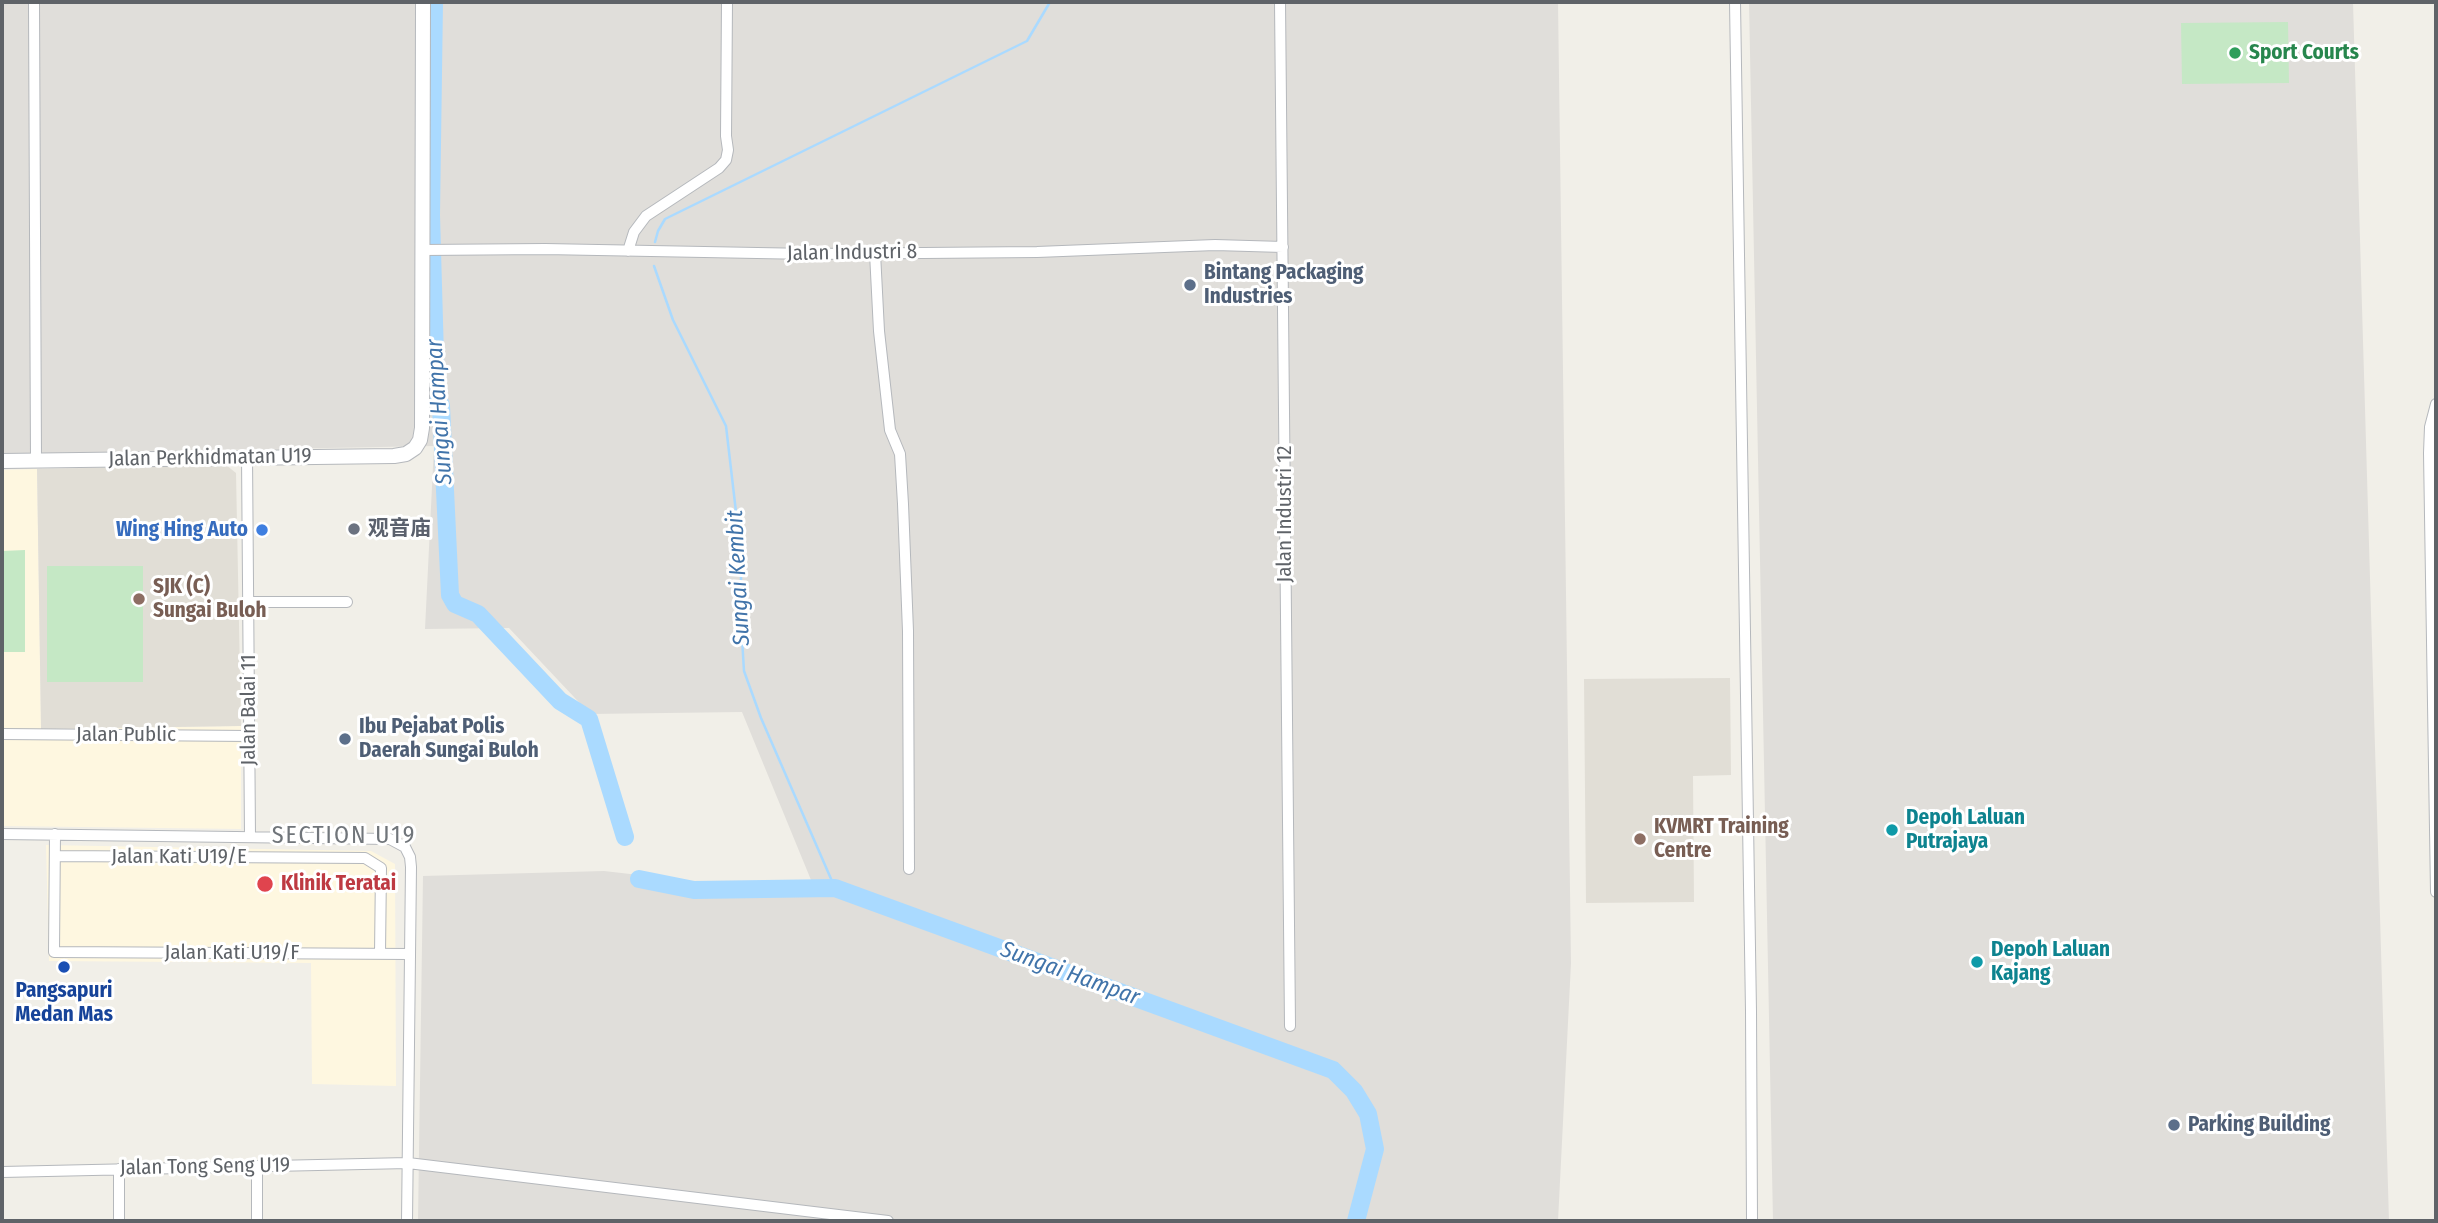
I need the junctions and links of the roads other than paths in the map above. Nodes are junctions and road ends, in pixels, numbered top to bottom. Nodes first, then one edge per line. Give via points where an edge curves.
1 (34, 2) edge
2 (423, 2) edge
3 (727, 2) edge
4 (1280, 2) edge
5 (1735, 2) edge
6 (1283, 247) junction
7 (424, 250) junction
8 (628, 251) junction
9 (875, 253) junction
10 (2436, 404) edge
11 (247, 456) junction
12 (2, 461) edge
13 (36, 461) junction
14 (248, 602) junction
15 (347, 602) dead end
16 (2, 734) edge
17 (250, 736) junction
18 (2, 834) edge
19 (55, 834) junction
20 (250, 837) junction
21 (55, 856) junction
22 (909, 869) dead end
23 (2436, 892) edge
24 (380, 954) junction
25 (410, 954) junction
26 (1290, 1026) dead end
27 (408, 1163) junction
28 (257, 1166) junction
29 (120, 1169) junction
30 (2, 1172) edge
31 (120, 1221) edge
32 (257, 1221) edge
33 (407, 1221) edge
34 (888, 1221) edge
35 (1752, 1221) edge

1 - 13 street
2 - 7 street
3 - 8 street via 728,155 719,168 646,216
4 - 6 street, Jalan Industri 12
5 - 35 street
6 - 9 street, Jalan Industri 8
6 - 26 street, Jalan Industri 12
7 - 8 street, Jalan Industri 8
7 - 11 street, Jalan Perkhidmatan U19 via 422,428 415,448 394,456
8 - 9 street, Jalan Industri 8
9 - 22 street via 890,430 900,454 903,503
10 - 23 street via 2429,453
11 - 13 street, Jalan Perkhidmatan U19
11 - 14 street, Jalan Balai 11
12 - 13 street, Jalan Perkhidmatan U19
14 - 15 street
14 - 17 street, Jalan Balai 11
16 - 17 street, Jalan Public
17 - 20 street, Jalan Balai 11
18 - 19 street
19 - 20 street
19 - 21 street
20 - 25 street via 390,839 404,847 411,867
21 - 24 street, Jalan Kati U19/E via 365,858 382,868
21 - 24 street, Jalan Kati U19/F via 54,952
24 - 25 street, Jalan Kati U19/F
25 - 27 street
27 - 28 street, Jalan Tong Seng U19
27 - 33 street
27 - 34 street, Jalan Tong Seng U19
28 - 29 street, Jalan Tong Seng U19
28 - 32 street
29 - 30 street, Jalan Tong Seng U19
29 - 31 street

